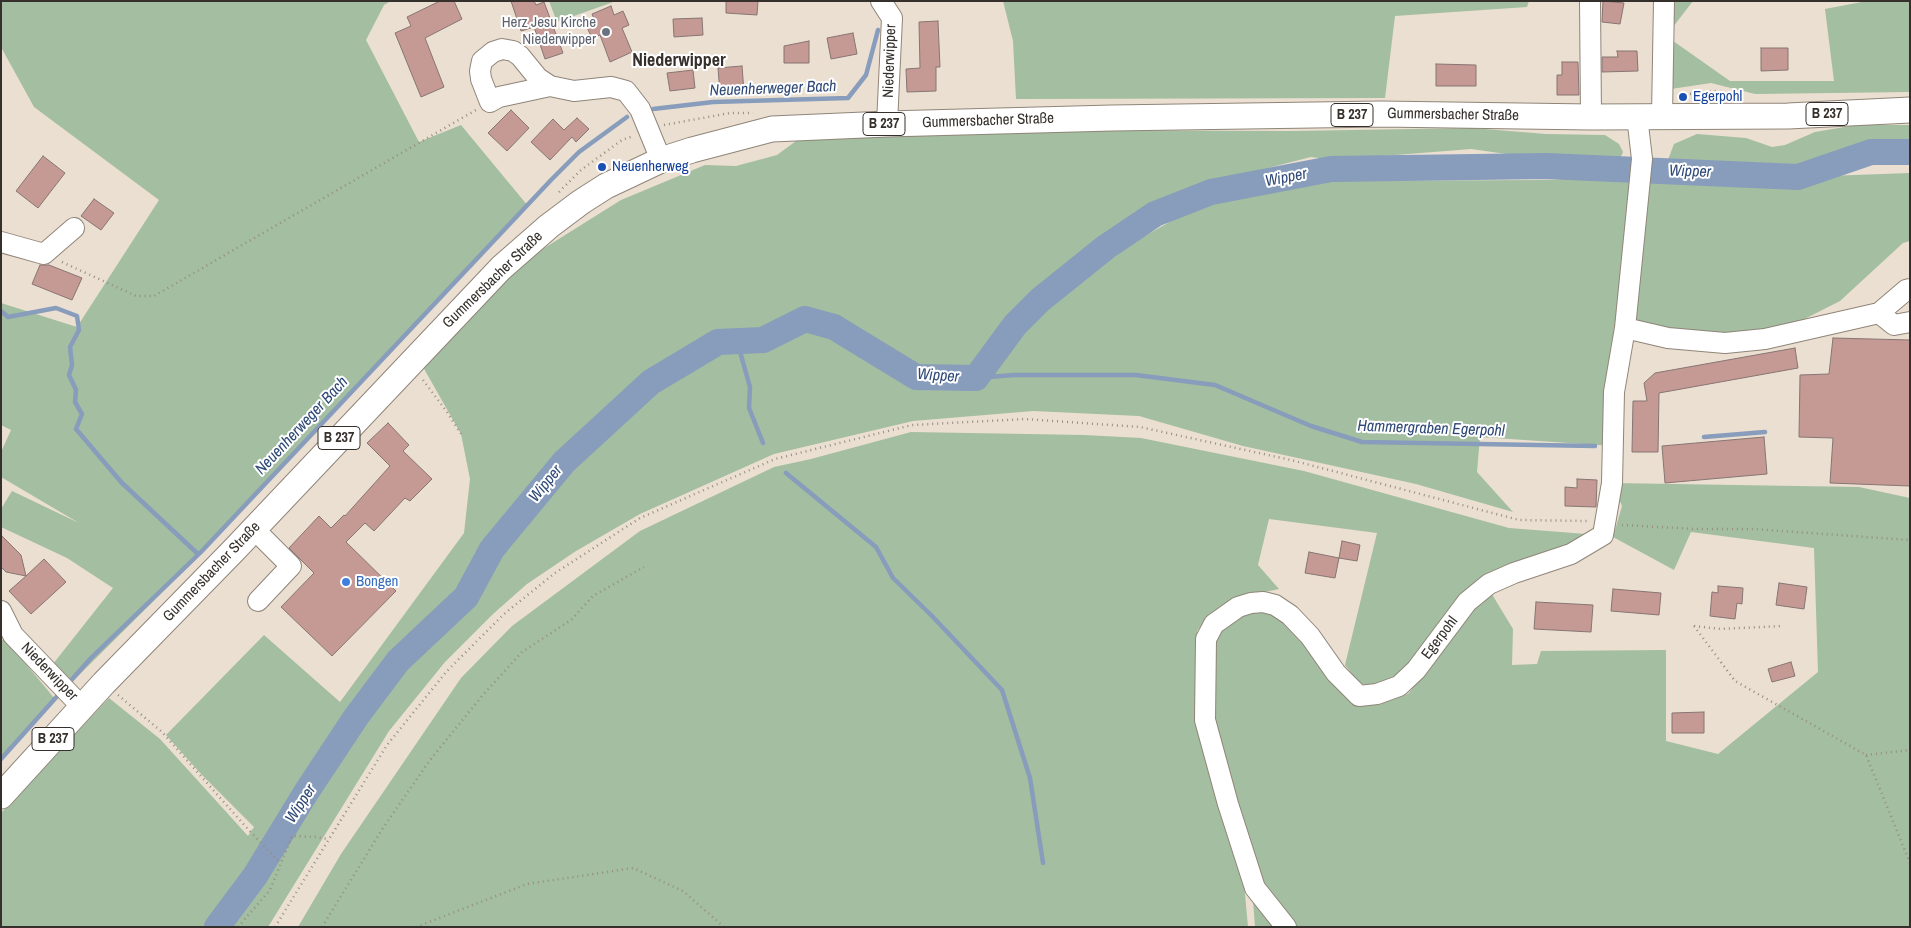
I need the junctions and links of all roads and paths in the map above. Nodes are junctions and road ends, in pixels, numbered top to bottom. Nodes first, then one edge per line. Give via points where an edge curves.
1 (881, 1) edge
2 (1590, 1) edge
3 (1664, 1) edge
4 (550, 86) junction
5 (1735, 96) dead end
6 (490, 102) junction
7 (1662, 107) junction
8 (1910, 110) edge
9 (758, 112) dead end
10 (1637, 116) junction
11 (1592, 118) junction
12 (887, 124) junction
13 (649, 130) junction
14 (661, 160) junction
15 (553, 198) dead end
16 (74, 228) dead end
17 (1, 242) edge
18 (44, 254) junction
19 (1910, 289) edge
20 (1879, 313) junction
21 (1910, 322) edge
22 (1626, 328) junction
23 (410, 363) junction
24 (461, 434) dead end
25 (1606, 522) junction
26 (254, 529) junction
27 (1910, 540) edge
28 (644, 567) dead end
29 (258, 601) dead end
30 (1, 611) edge
31 (1782, 626) dead end
32 (104, 683) junction
33 (77, 702) junction
34 (1910, 750) edge
35 (1866, 755) junction
36 (1, 796) edge
37 (328, 839) junction
38 (280, 863) junction
39 (1910, 864) edge
40 (238, 927) edge
41 (274, 927) edge
42 (322, 927) edge
43 (416, 927) edge
44 (724, 927) edge
45 (1286, 927) edge

1 - 12 street, Niederwipper via 892,18
2 - 11 street
3 - 7 street
4 - 6 street via 499,97
4 - 6 street via 538,78 520,56 502,49 482,61 480,71
4 - 13 street via 574,91 611,87 626,92 640,109
5 - 7 path via 1716,91 1692,92
6 - 18 path via 154,296 136,296
7 - 8 main road, Gummersbacher Straße / B 237 via 1788,116
7 - 10 main road, Gummersbacher Straße / B 237
9 - 13 path via 730,113
10 - 11 main road, Gummersbacher Straße / B 237
10 - 22 street, Egerpohl via 1642,159
11 - 12 main road, Gummersbacher Straße / B 237 via 1381,114
12 - 14 main road, Gummersbacher Straße / B 237 via 772,129
13 - 14 street
13 - 15 path via 622,140 580,170
14 - 23 main road, Gummersbacher Straße / B 237 via 606,186 549,226 501,268
16 - 18 street
17 - 18 street
19 - 20 street
20 - 21 street via 1894,325
20 - 22 street via 1766,339 1725,343 1668,338
22 - 25 street, Egerpohl via 1614,392 1612,483
23 - 24 path
23 - 26 main road, Gummersbacher Straße / B 237
25 - 27 path
25 - 37 path via 1519,520 1291,460 1140,427 1025,419 912,425 775,459 640,518 555,573 504,614 447,671 387,745
25 - 45 street, Egerpohl via 1603,535 1571,554 1489,584 1467,602 1416,670 1398,686 1377,694 1359,696 1336,673 1310,636 1275,605 1263,602 1238,606 1214,624 1206,639 1205,720 1255,888
26 - 29 street via 291,566
26 - 32 main road, Gummersbacher Straße / B 237
28 - 42 path via 594,596 571,620 522,652 482,696 430,760
30 - 33 street, Niederwipper via 13,636
31 - 35 path via 1721,629 1694,626 1735,681
32 - 33 main road, Gummersbacher Straße / B 237
32 - 38 path via 162,732
33 - 36 main road, Gummersbacher Straße / B 237
34 - 35 path
35 - 39 path
37 - 38 path via 292,836
37 - 41 path
38 - 40 path via 270,890
43 - 44 path via 527,884 633,868 683,891

